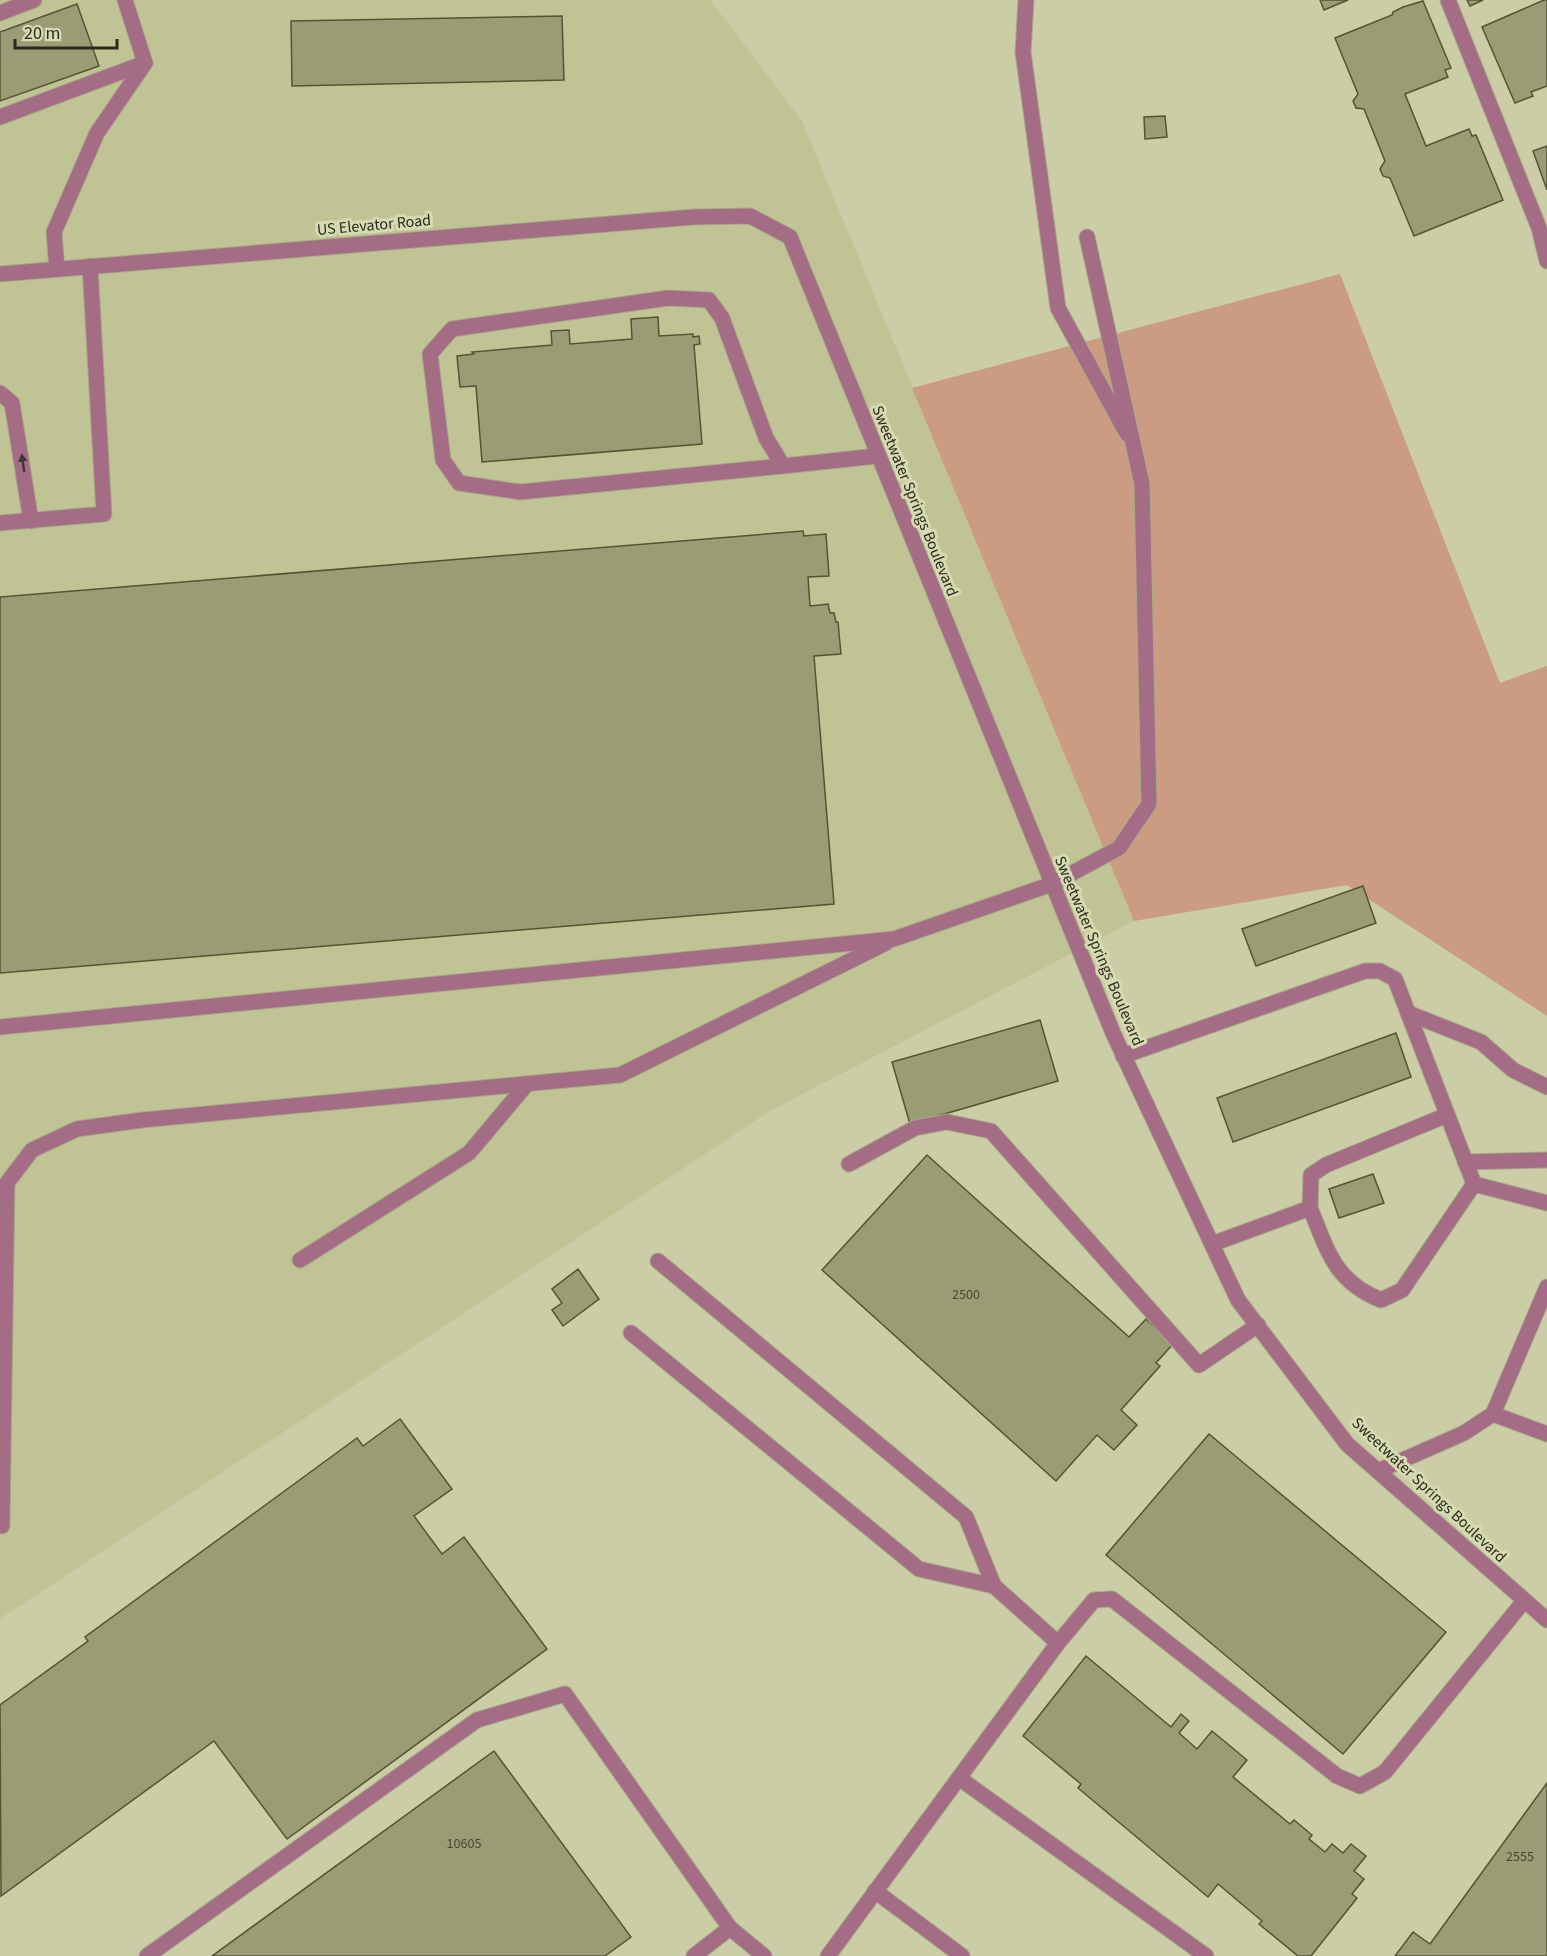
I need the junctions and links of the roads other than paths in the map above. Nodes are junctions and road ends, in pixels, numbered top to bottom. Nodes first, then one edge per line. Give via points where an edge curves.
1 (34, 0) edge
2 (125, 0) edge
3 (1026, 0) edge
4 (1448, 0) edge
5 (0, 13) edge
6 (145, 63) junction
7 (0, 117) edge
8 (750, 216) joint
9 (1087, 237) dead end
10 (1547, 261) edge
11 (90, 266) junction
12 (57, 269) junction
13 (0, 274) edge
14 (0, 393) edge
15 (1136, 450) junction
16 (877, 456) junction
17 (783, 466) junction
18 (32, 521) junction
19 (0, 524) edge
20 (1052, 884) junction
21 (894, 939) junction
22 (1408, 1013) junction
23 (0, 1027) edge
24 (1124, 1056) junction
25 (527, 1084) junction
26 (1547, 1087) edge
27 (1447, 1115) junction
28 (1547, 1160) edge
29 (1465, 1162) junction
30 (849, 1164) dead end
31 (1474, 1184) junction
32 (1547, 1203) edge
33 (1310, 1208) junction
34 (1212, 1244) junction
35 (300, 1260) dead end
36 (658, 1261) dead end
37 (1547, 1287) edge
38 (1258, 1325) junction
39 (631, 1333) dead end
40 (1493, 1414) junction
41 (1547, 1434) edge
42 (1378, 1471) junction
43 (2, 1526) dead end
44 (993, 1586) junction
45 (1524, 1601) junction
46 (1547, 1620) edge
47 (1058, 1643) junction
48 (958, 1778) junction
49 (875, 1891) junction
50 (730, 1928) junction
51 (147, 1956) edge
52 (694, 1956) edge
53 (764, 1956) edge
54 (828, 1956) edge
55 (962, 1956) edge
56 (1206, 1956) edge

1 - 5 street
2 - 6 street
3 - 15 street via 1023,52 1058,308
4 - 10 street via 1539,228
6 - 7 street
6 - 12 street via 97,133 54,232
8 - 11 street, US Elevator Road via 694,217
8 - 16 street, Sweetwater Springs Boulevard via 790,237
9 - 15 street
11 - 12 street, US Elevator Road
11 - 18 street via 104,514
12 - 13 street, US Elevator Road
18 -> 14 street via 12,403
15 - 20 street via 1142,484 1149,804 1119,848
16 - 17 street
16 - 20 street, Sweetwater Springs Boulevard
17 - 17 street via 766,438 722,318 709,300 668,298 452,328 430,354 442,460 459,483 520,492
18 - 19 street
20 - 21 street
20 - 24 street, Sweetwater Springs Boulevard
21 - 23 street
21 - 25 street via 620,1075
22 - 24 street via 1395,979 1380,971 1365,971
22 - 26 street via 1481,1042 1513,1070
22 - 27 street
24 - 34 street, Sweetwater Springs Boulevard
25 - 35 street via 469,1153
25 - 43 street via 77,1129 32,1150 6,1183
27 - 29 street
27 - 33 street via 1326,1165 1311,1175
28 - 29 street
29 - 31 street
30 - 38 street via 915,1128 947,1122 992,1131 1199,1365
31 - 32 street
31 - 33 street via 1402,1290 1381,1300 1361,1292 1335,1266
33 - 34 street
34 - 38 street, Sweetwater Springs Boulevard via 1238,1299
36 - 44 street via 966,1517
37 - 40 street
38 - 42 street, Sweetwater Springs Boulevard via 1347,1444
39 - 44 street via 919,1569
40 - 41 street
40 - 42 street via 1464,1433
42 - 45 street, Sweetwater Springs Boulevard
44 - 47 street
45 - 46 street, Sweetwater Springs Boulevard
45 - 47 street via 1385,1772 1360,1785 1337,1776 1112,1599 1094,1600
47 - 48 street
48 - 49 street
48 - 56 street
49 - 54 street
49 - 55 street
50 - 51 street via 565,1694 477,1720
50 - 52 street
50 - 53 street

